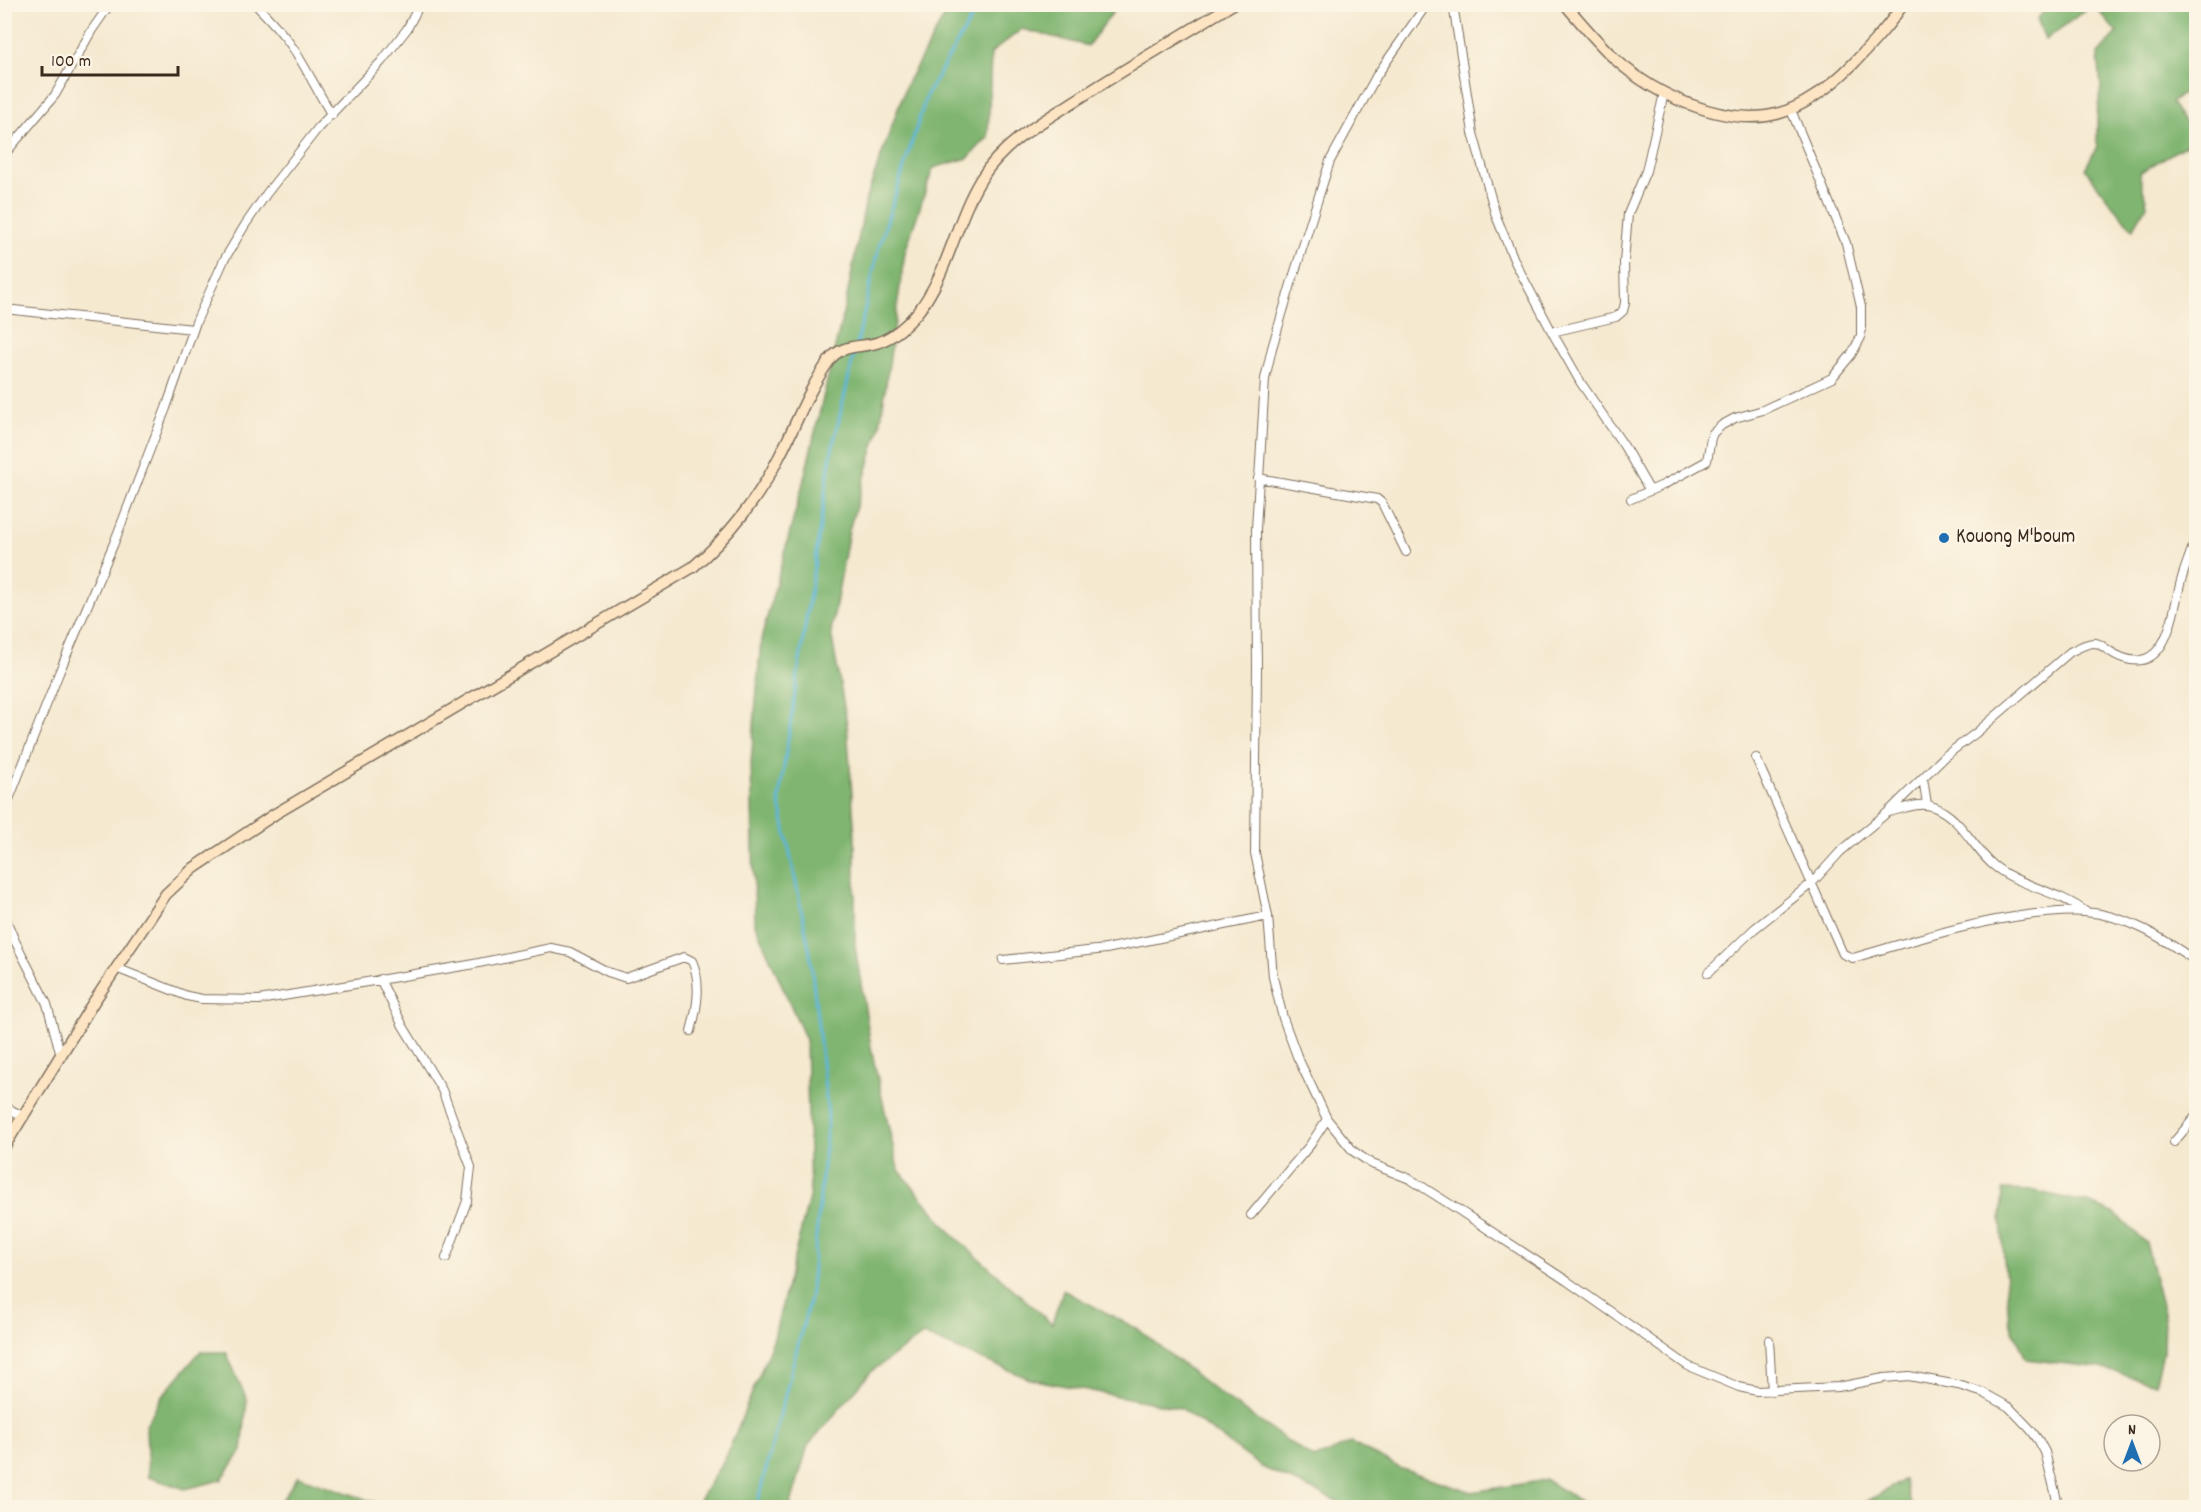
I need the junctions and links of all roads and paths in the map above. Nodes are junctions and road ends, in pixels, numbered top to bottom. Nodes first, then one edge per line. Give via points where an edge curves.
1 (110, 4) edge
2 (255, 4) edge
3 (420, 4) edge
4 (1233, 4) edge
5 (1427, 4) edge
6 (1453, 4) edge
7 (1565, 4) edge
8 (1903, 4) edge
9 (1664, 93) junction
10 (1791, 110) junction
11 (332, 115) junction
12 (4, 155) edge
13 (4, 309) edge
14 (194, 329) junction
15 (1552, 332) junction
16 (1258, 478) junction
17 (1650, 491) junction
18 (1631, 499) dead end
19 (2196, 538) edge
20 (1406, 552) dead end
21 (1756, 758) dead end
22 (1923, 778) junction
23 (1927, 804) junction
24 (4, 812) edge
25 (1888, 812) junction
26 (1812, 883) junction
27 (2086, 912) junction
28 (4, 915) edge
29 (1268, 916) junction
30 (1003, 960) dead end
31 (2196, 961) edge
32 (116, 968) junction
33 (1708, 973) dead end
34 (380, 979) junction
35 (691, 1031) dead end
36 (61, 1057) junction
37 (4, 1106) edge
38 (2196, 1116) edge
39 (24, 1117) junction
40 (1327, 1119) junction
41 (2174, 1142) dead end
42 (4, 1147) edge
43 (1251, 1215) dead end
44 (446, 1258) dead end
45 (1769, 1340) dead end
46 (1772, 1391) junction
47 (2059, 1508) edge

1 - 12 street via 55,95
2 - 11 street via 294,49
3 - 11 street via 407,29 381,62
4 - 32 street via 1039,124 998,156 975,189 945,266 917,312 890,337 872,345 843,348 831,358 768,478 732,527 698,563 275,814 210,857 174,885
5 - 16 street via 1377,75 1328,166 1272,348 1265,380
6 - 15 street via 1482,170 1515,262
7 - 9 street via 1614,58
8 - 10 street via 1872,45 1832,84
9 - 10 street via 1724,116 1767,117
9 - 15 street via 1646,171 1628,214 1623,311 1617,317
10 - 17 street via 1846,243 1861,307 1861,337 1832,378 1722,425 1713,433 1707,461
11 - 14 street via 245,225 208,292
13 - 14 street
14 - 24 street via 114,543
15 - 17 street
16 - 20 street via 1377,499
16 - 29 street via 1255,853
17 - 18 street
19 - 22 street via 2168,635 2160,649 2140,659 2125,658 2103,644 2085,644 2056,663
21 - 26 street
22 - 23 street
22 - 25 street
23 - 25 street
23 - 27 street via 1957,823 1999,870 2062,896
25 - 26 street via 1840,852
26 - 27 street via 1843,954 1852,958 1999,920
26 - 33 street via 1754,929
27 - 31 street via 2149,931
28 - 36 street via 47,1004
29 - 30 street via 1106,949
29 - 40 street via 1273,977 1283,1018
32 - 34 street via 186,996 217,999 259,1000
32 - 36 street
34 - 35 street via 551,948 570,952 626,978 684,957 692,961 697,978
34 - 44 street via 442,1090 471,1167 467,1201
36 - 39 street
37 - 39 street
38 - 41 street
39 - 42 street
40 - 43 street
40 - 46 street via 1362,1158 1410,1179 1443,1200 1688,1366 1738,1387
45 - 46 street
46 - 47 street via 1848,1386 1909,1376 1984,1393 2009,1407 2039,1441

